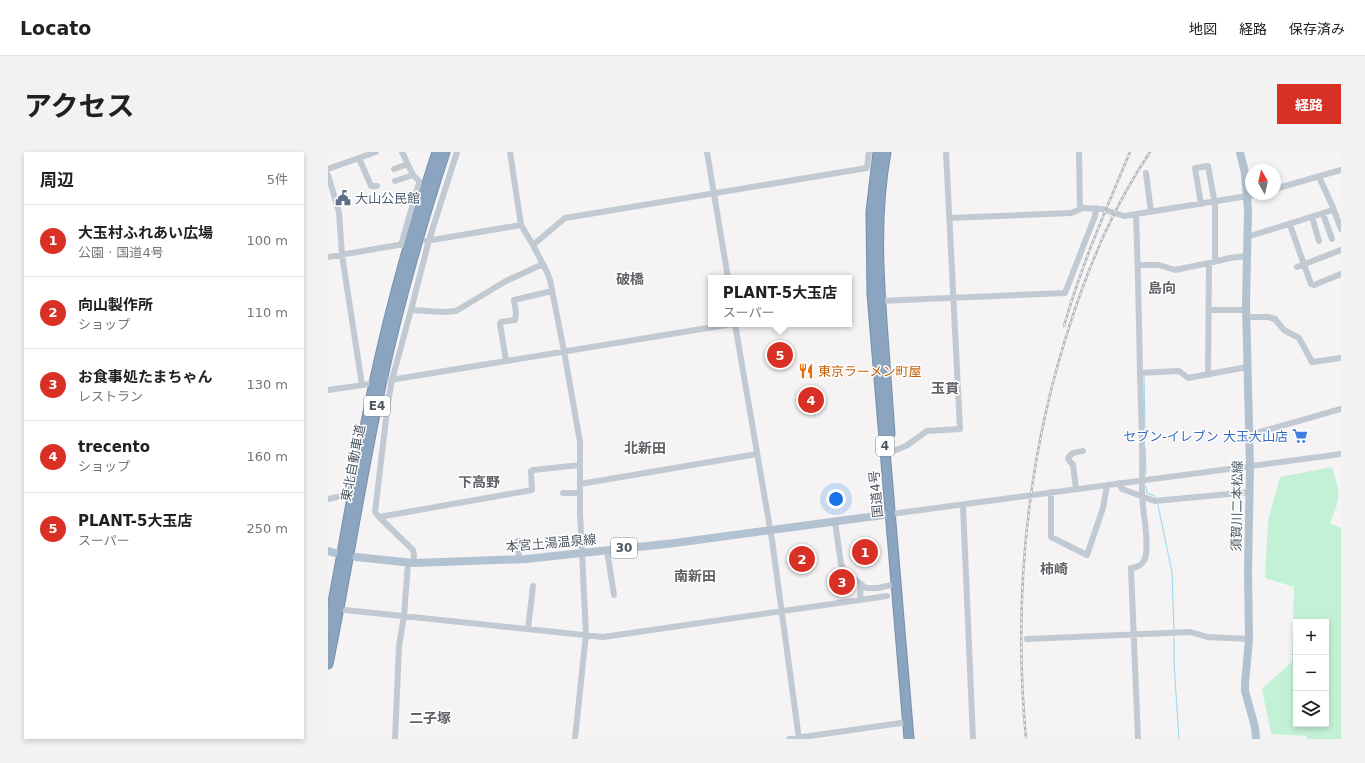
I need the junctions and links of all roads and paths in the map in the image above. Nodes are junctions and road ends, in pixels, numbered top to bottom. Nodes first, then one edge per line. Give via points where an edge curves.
1 (374, 152) edge
2 (402, 152) edge
3 (437, 152) edge
4 (445, 152) edge
5 (457, 152) edge
6 (510, 152) edge
7 (707, 152) edge
8 (869, 152) edge
9 (878, 152) edge
10 (886, 152) edge
11 (946, 152) edge
12 (1079, 152) edge
13 (1240, 152) edge
14 (360, 158) junction
15 (408, 164) junction
16 (328, 169) edge
17 (394, 169) dead end
18 (1341, 170) edge
19 (1146, 173) dead end
20 (1245, 173) edge
21 (328, 174) edge
22 (413, 175) junction
23 (1319, 177) junction
24 (395, 181) dead end
25 (377, 186) dead end
26 (1281, 187) edge
27 (714, 194) junction
28 (1245, 197) edge
29 (1247, 200) edge
30 (1214, 201) junction
31 (1200, 204) junction
32 (1080, 208) junction
33 (1096, 208) junction
34 (1333, 210) junction
35 (1151, 212) junction
36 (1323, 214) junction
37 (1136, 215) junction
38 (949, 218) junction
39 (1312, 218) junction
40 (1339, 218) edge
41 (521, 225) junction
42 (1290, 225) junction
43 (1341, 229) edge
44 (1247, 237) junction
45 (1332, 239) dead end
46 (427, 240) junction
47 (1319, 241) dead end
48 (533, 245) junction
49 (1341, 250) edge
50 (342, 255) junction
51 (1247, 256) junction
52 (328, 258) edge
53 (1212, 262) junction
54 (543, 264) junction
55 (1304, 265) junction
56 (1138, 266) junction
57 (1297, 267) dead end
58 (1341, 274) edge
59 (728, 275) edge
60 (552, 291) junction
61 (953, 299) junction
62 (880, 301) junction
63 (410, 310) junction
64 (1209, 310) junction
65 (1246, 313) junction
66 (713, 327) edge
67 (736, 327) edge
68 (564, 351) junction
69 (1341, 358) edge
70 (506, 361) junction
71 (1247, 367) junction
72 (1140, 373) junction
73 (1208, 375) junction
74 (391, 380) junction
75 (370, 384) dead end
76 (362, 385) junction
77 (328, 390) edge
78 (1341, 408) edge
79 (1249, 435) junction
80 (1083, 451) dead end
81 (891, 452) junction
82 (757, 454) junction
83 (1341, 454) edge
84 (580, 465) junction
85 (1250, 467) junction
86 (1142, 480) junction
87 (1119, 483) junction
88 (580, 484) junction
89 (1107, 485) junction
90 (1076, 489) junction
91 (1051, 492) junction
92 (1250, 492) junction
93 (563, 493) dead end
94 (580, 493) junction
95 (337, 497) dead end
96 (1142, 497) junction
97 (328, 499) edge
98 (963, 504) junction
99 (894, 514) junction
100 (379, 517) junction
101 (835, 522) junction
102 (770, 531) junction
103 (518, 541) dead end
104 (607, 550) junction
105 (582, 553) junction
106 (356, 557) dead end
107 (519, 559) junction
108 (410, 563) junction
109 (861, 584) junction
110 (896, 584) junction
111 (533, 586) dead end
112 (614, 595) dead end
113 (887, 596) dead end
114 (860, 600) junction
115 (345, 610) dead end
116 (782, 611) junction
117 (404, 616) junction
118 (328, 628) edge
119 (528, 629) junction
120 (586, 634) junction
121 (1133, 634) junction
122 (1028, 639) dead end
123 (1249, 639) junction
124 (328, 664) edge
125 (908, 722) junction
126 (799, 738) edge
127 (395, 739) edge
128 (575, 739) edge
129 (789, 739) edge
130 (909, 739) edge
131 (913, 739) edge
132 (973, 739) edge
133 (1138, 739) edge
134 (1256, 739) edge

1 - 14 street
2 - 15 street
3 - 118 highway, 東北自動車道 / E4 via 407,250 382,349
4 - 124 highway, 東北自動車道 / E4 via 411,264 391,342
5 - 46 street
6 - 41 street
7 - 27 street
8 - 27 street via 867,168
9 - 99 highway, 国道4号 / 4 via 871,212 872,288
10 - 62 highway, 国道4号 / 4 via 879,219
11 - 38 street
12 - 32 street
13 - 20 main road, 須賀川二本松線
14 - 16 street
14 - 25 street via 371,186
15 - 17 street
15 - 22 street
18 - 23 street
19 - 35 street
21 - 50 street via 339,212
22 - 24 street
22 - 50 street via 419,183 403,244
23 - 26 street
23 - 34 street
27 - 48 street via 565,218
27 - 59 street
28 - 30 street
29 - 44 main road, 須賀川二本松線
30 - 31 street
30 - 31 street via 1208,166 1195,168
30 - 53 street
31 - 35 street
32 - 33 street
32 - 38 street via 1071,213
33 - 37 street via 1124,216
33 - 61 street via 1096,216 1065,292
34 - 36 street
34 - 40 street
35 - 37 street
36 - 39 street
36 - 45 street
37 - 56 street
38 - 61 street
39 - 42 street
39 - 47 street
40 - 43 street
41 - 46 street
41 - 48 street
42 - 44 street
42 - 55 street
44 - 51 main road, 須賀川二本松線
46 - 63 street
48 - 54 street
49 - 55 street
50 - 52 street
50 - 76 street
51 - 53 street
51 - 65 main road, 須賀川二本松線
53 - 56 street via 1175,270 1159,265
53 - 64 street
54 - 60 street
54 - 63 street via 506,281 456,311
55 - 57 street
55 - 58 street via 1313,285
56 - 72 street
60 - 68 street
60 - 70 street via 514,300 515,320 500,324
61 - 62 street
61 - 81 street via 960,429 927,431 906,446
62 - 81 highway, 国道4号 / 4
63 - 74 street
64 - 65 street
64 - 73 street
65 - 69 street via 1275,319 1284,330 1299,338 1312,362
65 - 71 main road, 須賀川二本松線
66 - 68 street
67 - 82 street
68 - 70 street
68 - 84 street via 580,442
70 - 74 street
71 - 73 street
71 - 79 main road, 須賀川二本松線
72 - 73 street via 1179,371 1188,378
72 - 86 street
74 - 100 street via 375,512
75 - 76 street
76 - 77 street
78 - 79 street
79 - 85 main road, 須賀川二本松線
80 - 90 street via 1074,452 1068,459 1073,465
81 - 99 highway, 国道4号 / 4
82 - 88 street
82 - 102 street
83 - 85 street
84 - 88 street
84 - 100 street via 531,471 532,490
85 - 86 street
85 - 92 main road, 須賀川二本松線
86 - 87 street
86 - 96 street
87 - 89 street
87 - 96 street via 1122,489
88 - 94 street
89 - 90 street
89 - 91 street via 1103,508 1087,555 1051,537
90 - 91 street
91 - 98 street
92 - 96 street via 1155,500
92 - 123 main road, 須賀川二本松線
93 - 94 street
94 - 105 street
95 - 97 street
96 - 121 street via 1146,556 1138,567 1131,568
98 - 99 street
98 - 132 street
99 - 101 main road, 本宮土湯温泉線 / 30
99 - 110 highway, 国道4号 / 4
99 - 131 highway, 国道4号 / 4
100 - 108 street via 412,550 414,555
101 - 102 main road, 本宮土湯温泉線 / 30
101 - 109 street via 842,568
102 - 104 main road, 本宮土湯温泉線 / 30
102 - 116 street
103 - 107 street
104 - 105 main road, 本宮土湯温泉線 / 30
104 - 112 street
105 - 107 main road, 本宮土湯温泉線 / 30
105 - 120 street
106 - 108 main road, 本宮土湯温泉線 / 30
107 - 108 main road, 本宮土湯温泉線 / 30
108 - 117 street
109 - 110 street via 870,589
109 - 114 street
110 - 125 highway, 国道4号 / 4
111 - 119 street
113 - 114 street
114 - 116 street
115 - 117 street
116 - 120 street via 603,636
116 - 126 street
117 - 119 street
117 - 127 street via 399,646
119 - 120 street
120 - 128 street
121 - 122 street
121 - 123 street via 1191,632 1208,637
121 - 133 street
123 - 134 main road, 須賀川二本松線 via 1245,691
125 - 126 street
125 - 130 highway, 国道4号 / 4
126 - 129 street

